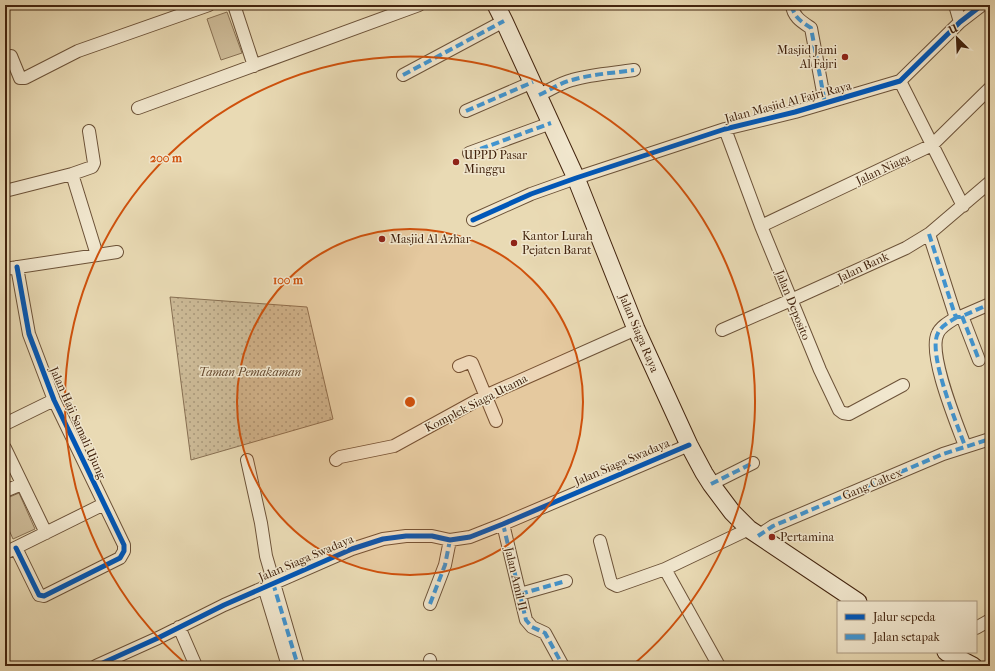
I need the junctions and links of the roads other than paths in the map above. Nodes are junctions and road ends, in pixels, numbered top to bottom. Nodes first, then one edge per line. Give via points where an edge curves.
1 (209, 5) edge
2 (234, 5) edge
3 (419, 5) edge
4 (496, 5) edge
5 (792, 5) edge
6 (955, 5) edge
7 (982, 5) edge
8 (504, 21) junction
9 (960, 22) junction
10 (11, 56) dead end
11 (254, 66) junction
12 (634, 70) dead end
13 (403, 75) dead end
14 (900, 81) junction
15 (536, 88) junction
16 (990, 88) edge
17 (825, 103) junction
18 (138, 108) dead end
19 (466, 110) dead end
20 (551, 123) junction
21 (726, 129) junction
22 (89, 130) dead end
23 (932, 145) junction
24 (469, 153) dead end
25 (72, 174) junction
26 (576, 178) junction
27 (990, 182) edge
28 (5, 191) edge
29 (963, 206) junction
30 (473, 220) dead end
31 (761, 226) junction
32 (929, 234) junction
33 (117, 252) dead end
34 (97, 255) junction
35 (18, 267) junction
36 (5, 269) edge
37 (791, 300) junction
38 (990, 304) edge
39 (959, 316) junction
40 (636, 329) junction
41 (722, 330) dead end
42 (979, 360) dead end
43 (458, 366) dead end
44 (903, 385) dead end
45 (485, 396) junction
46 (54, 400) junction
47 (496, 421) dead end
48 (5, 424) edge
49 (990, 439) edge
50 (688, 445) junction
51 (965, 446) junction
52 (5, 448) edge
53 (247, 460) dead end
54 (336, 460) dead end
55 (753, 463) dead end
56 (22, 484) junction
57 (710, 484) junction
58 (5, 491) edge
59 (104, 504) junction
60 (503, 524) junction
61 (753, 532) junction
62 (46, 533) junction
63 (450, 540) junction
64 (600, 541) dead end
65 (10, 550) edge
66 (665, 569) junction
67 (566, 581) dead end
68 (268, 585) junction
69 (520, 594) junction
70 (856, 601) edge
71 (430, 604) dead end
72 (990, 620) edge
73 (179, 627) junction
74 (977, 627) edge
75 (948, 653) edge
76 (96, 666) edge
77 (196, 666) edge
78 (288, 666) edge
79 (298, 666) edge
80 (563, 666) edge
81 (719, 666) edge
82 (972, 666) edge

1 - 10 street via 78,51 25,78 20,78
2 - 11 street
3 - 11 street
4 - 8 main road, Jalan Siaga Raya
5 - 17 street via 800,21 811,28
6 - 9 street
7 - 9 street, Jalan Masjid Al Fajri Raya
8 - 13 street
8 - 15 main road, Jalan Siaga Raya
9 - 14 street, Jalan Masjid Al Fajri Raya
11 - 18 street
12 - 15 street via 573,79 555,88
14 - 17 street, Jalan Masjid Al Fajri Raya
14 - 23 street
15 - 19 street
15 - 20 main road, Jalan Siaga Raya
16 - 23 street, Jalan Niaga
17 - 21 street, Jalan Masjid Al Fajri Raya
20 - 24 street
20 - 26 main road, Jalan Siaga Raya
21 - 26 street, Jalan Masjid Al Fajri Raya
21 - 31 street, Jalan Deposito
22 - 25 street via 94,165
23 - 29 street
23 - 31 street, Jalan Niaga
25 - 28 street
25 - 34 street
26 - 30 street, Jalan Masjid Al Fajri Raya via 531,194
26 - 40 main road, Jalan Siaga Raya
27 - 29 street, Jalan Bank
29 - 32 street, Jalan Bank
31 - 37 street, Jalan Deposito
32 - 37 street, Jalan Bank via 906,248
32 - 39 street via 955,315
33 - 34 street
34 - 35 street
35 - 36 street
35 - 46 street, Jalan Haji Samali Ujung via 29,334
37 - 41 street, Jalan Bank
37 - 44 street, Jalan Deposito via 839,410 849,414
38 - 39 street
39 - 42 street
39 - 51 street via 939,330 935,345 938,367
40 - 45 street, Komplek Siaga Utama
40 - 50 main road, Jalan Siaga Raya
43 - 45 street via 472,363
45 - 47 street
45 - 54 street, Komplek Siaga Utama via 394,446
46 - 48 street
46 - 59 street, Jalan Haji Samali Ujung
49 - 51 street, Gang Caltex
50 - 57 main road, Jalan Siaga Raya
50 - 60 street, Jalan Siaga Swadaya
51 - 61 street, Gang Caltex
52 - 56 street
53 - 68 street via 261,523
55 - 57 street
56 - 58 street
56 - 62 street
57 - 61 main road, Jalan Siaga Raya via 732,512
59 - 62 street
59 - 65 street, Jalan Haji Samali Ujung via 124,545 120,558 44,596 39,595
60 - 63 street, Jalan Siaga Swadaya via 470,537
60 - 69 street, Jalan Amil II
61 - 66 street, Gang Caltex
61 - 70 main road, Jalan Siaga Raya
62 - 65 street
63 - 68 street, Jalan Siaga Swadaya via 417,535 383,539 352,549
63 - 71 street via 445,565
64 - 66 street, Gang Caltex via 612,585 621,585
66 - 81 street
67 - 69 street
68 - 73 street, Jalan Siaga Swadaya
68 - 78 street
68 - 79 street
69 - 80 street, Jalan Amil II via 526,620 532,627 546,633
72 - 74 street
73 - 76 street, Jalan Siaga Swadaya
73 - 77 street
75 - 82 main road

